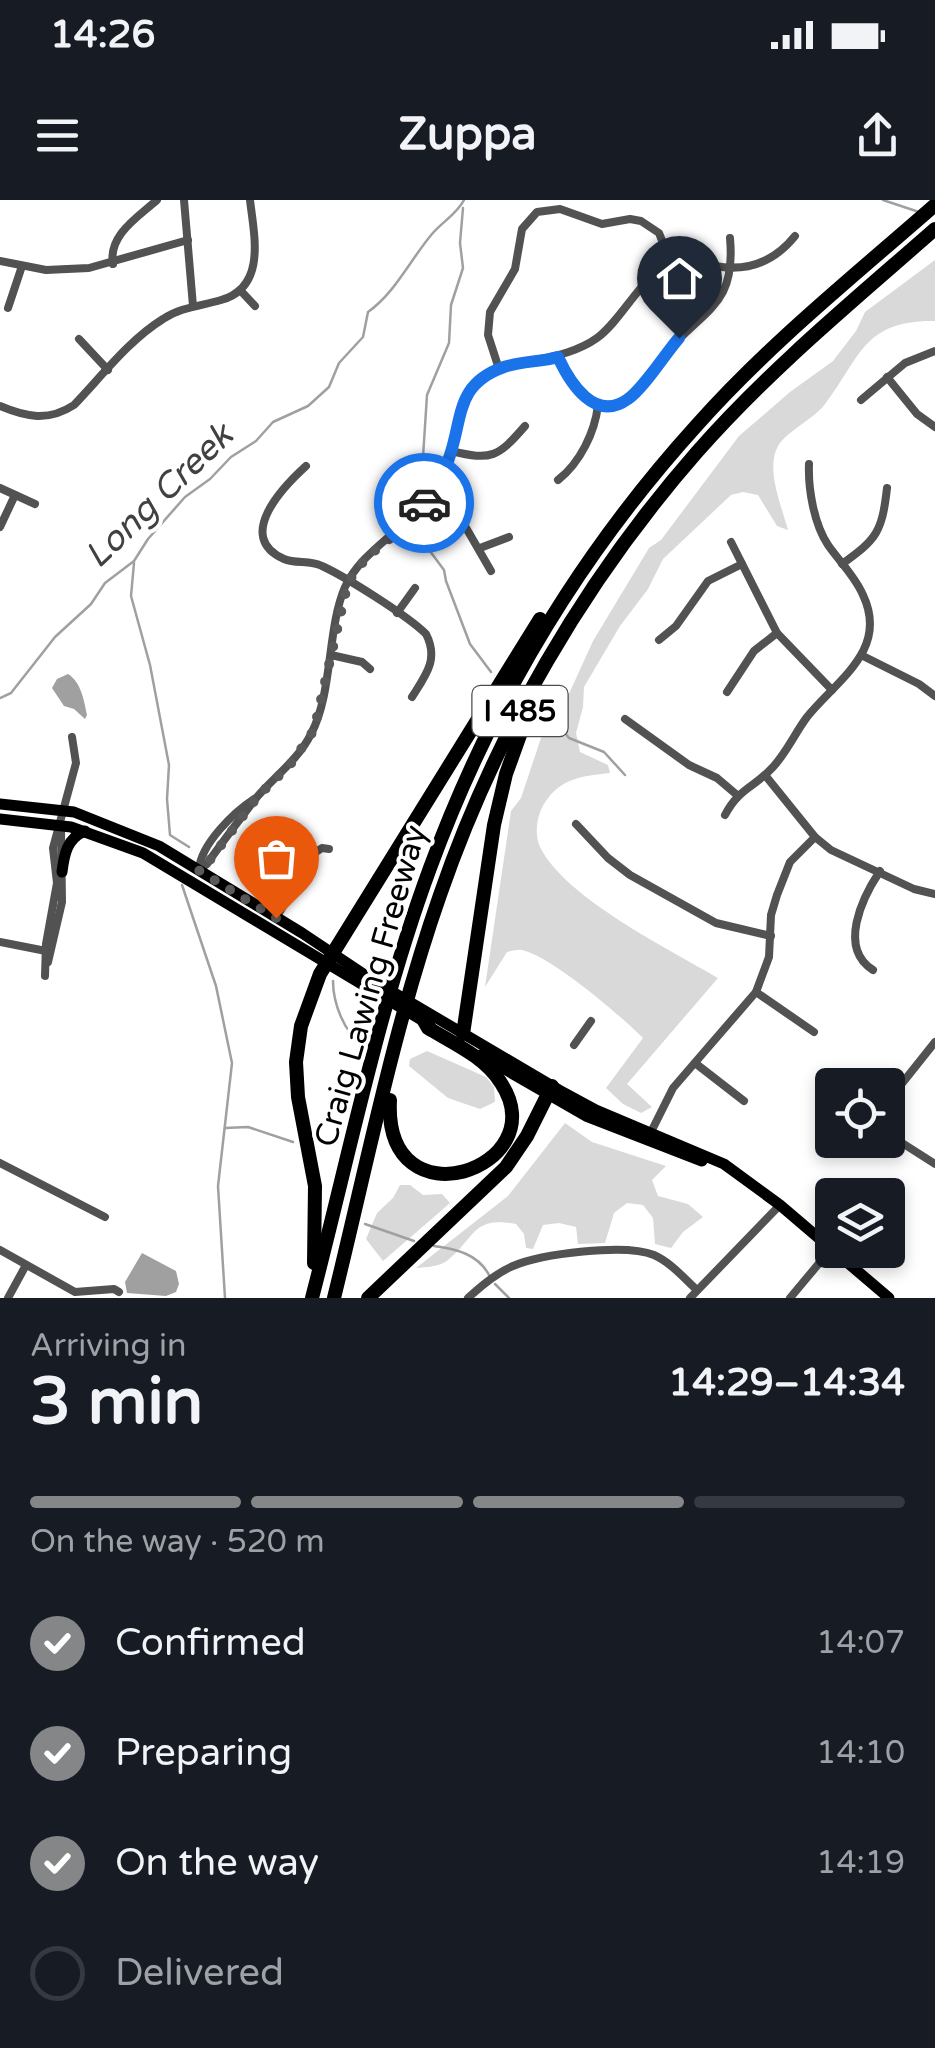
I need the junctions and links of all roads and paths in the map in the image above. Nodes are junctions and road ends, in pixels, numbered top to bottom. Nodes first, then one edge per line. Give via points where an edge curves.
1 (157, 200) edge
2 (184, 200) edge
3 (250, 200) edge
4 (935, 204) edge
5 (935, 229) edge
6 (795, 236) dead end
7 (730, 238) dead end
8 (188, 240) junction
9 (0, 261) edge
10 (671, 263) junction
11 (114, 264) junction
12 (22, 266) junction
13 (732, 269) junction
14 (240, 290) junction
15 (193, 306) junction
16 (255, 306) dead end
17 (8, 308) dead end
18 (78, 339) dead end
19 (935, 351) edge
20 (558, 357) junction
21 (108, 370) junction
22 (499, 370) junction
23 (887, 377) junction
24 (861, 400) dead end
25 (598, 405) junction
26 (0, 406) edge
27 (525, 426) dead end
28 (935, 427) edge
29 (451, 451) junction
30 (810, 464) dead end
31 (306, 466) dead end
32 (558, 480) dead end
33 (0, 488) edge
34 (887, 488) dead end
35 (14, 494) junction
36 (426, 500) junction
37 (35, 504) dead end
38 (0, 527) edge
39 (509, 537) dead end
40 (731, 542) dead end
41 (480, 548) junction
42 (594, 552) junction
43 (742, 564) junction
44 (842, 564) junction
45 (491, 572) dead end
46 (348, 582) junction
47 (415, 588) dead end
48 (397, 613) junction
49 (574, 616) junction
50 (777, 633) junction
51 (659, 640) dead end
52 (331, 655) junction
53 (863, 656) junction
54 (370, 668) dead end
55 (832, 690) junction
56 (726, 692) dead end
57 (935, 696) edge
58 (412, 697) dead end
59 (625, 720) dead end
60 (72, 737) dead end
61 (765, 775) junction
62 (737, 794) junction
63 (0, 804) edge
64 (64, 810) junction
65 (724, 815) dead end
66 (0, 819) edge
67 (60, 824) junction
68 (576, 824) dead end
69 (86, 831) junction
70 (816, 837) junction
71 (329, 849) dead end
72 (148, 856) junction
73 (198, 869) junction
74 (880, 871) junction
75 (62, 872) junction
76 (935, 894) edge
77 (276, 918) junction
78 (770, 936) junction
79 (0, 942) edge
80 (48, 951) junction
81 (331, 958) junction
82 (874, 970) dead end
83 (756, 992) junction
84 (425, 1017) junction
85 (589, 1023) dead end
86 (814, 1032) dead end
87 (463, 1034) junction
88 (935, 1042) edge
89 (574, 1044) dead end
90 (393, 1062) junction
91 (694, 1063) junction
92 (905, 1079) edge
93 (550, 1090) junction
94 (744, 1101) dead end
95 (649, 1136) junction
96 (905, 1145) edge
97 (0, 1163) edge
98 (935, 1164) edge
99 (780, 1206) junction
100 (105, 1217) dead end
101 (815, 1236) edge
102 (0, 1250) edge
103 (26, 1266) junction
104 (815, 1268) edge
105 (851, 1268) edge
106 (861, 1268) edge
107 (698, 1290) junction
108 (119, 1292) dead end
109 (876, 1292) edge
110 (8, 1298) edge
111 (311, 1298) edge
112 (334, 1298) edge
113 (368, 1298) edge
114 (468, 1298) edge
115 (690, 1298) edge
116 (790, 1298) edge
117 (889, 1298) edge
118 (900, 1298) edge

1 - 11 street via 116,239
2 - 8 street
3 - 14 street via 255,259
4 - 42 highway, Craig Lawing Freeway / I 485 via 726,393
5 - 49 highway, Craig Lawing Freeway / I 485 via 717,430
6 - 13 street via 765,262
7 - 13 street
8 - 11 street
8 - 15 street
9 - 12 street
10 - 13 street
10 - 20 street via 652,275 603,333
10 - 22 street via 659,233 641,221 602,224 560,208 537,212 522,228 515,269 490,312 488,335
11 - 12 street
12 - 17 street
13 - 25 street via 722,296 634,394 621,404
14 - 15 street
14 - 16 street
15 - 21 street via 160,321
18 - 21 street
19 - 23 street
20 - 22 street
20 - 25 street via 572,386
21 - 26 street via 56,415 32,417
22 - 29 street via 465,398
23 - 24 street
23 - 28 street
25 - 32 street via 584,447
27 - 29 street via 496,455
29 - 36 street
30 - 44 street via 821,531
31 - 46 street via 267,510 265,538 283,558 318,564
33 - 35 street
34 - 44 street via 878,534
35 - 37 street
35 - 38 street
36 - 41 street via 461,522
36 - 46 street
39 - 41 street
40 - 43 street
41 - 45 street
42 - 81 highway via 516,654
42 - 111 highway, Craig Lawing Freeway / I 485 via 494,720 430,868
43 - 50 street
43 - 51 street via 708,581
44 - 53 street via 869,614
46 - 48 street
46 - 52 street
47 - 48 street
48 - 58 street via 426,634 432,650 430,669
49 - 87 highway via 502,786
49 - 90 highway, Craig Lawing Freeway / I 485 via 506,738 462,836
50 - 55 street
50 - 56 street
52 - 54 street
52 - 73 street via 314,730 290,765 230,820
53 - 55 street
53 - 57 street
55 - 61 street
59 - 62 street
60 - 64 street via 76,763
61 - 62 street
61 - 70 street
62 - 65 street
63 - 64 main road
64 - 67 street
64 - 73 main road via 160,846
66 - 67 main road
67 - 69 main road
67 - 75 street
67 - 80 street
68 - 78 street via 630,874 716,922
69 - 72 main road
69 - 75 main road via 70,841
70 - 74 street
70 - 78 street via 786,872
71 - 77 street via 316,852
72 - 73 main road
72 - 81 main road
73 - 77 main road
74 - 76 street
74 - 82 street via 860,905 856,944 860,960
75 - 80 street via 62,902
77 - 81 main road
78 - 83 street
79 - 80 street
81 - 84 main road
81 - 111 highway via 304,1016 296,1062 317,1204
83 - 86 street
83 - 91 street
84 - 87 main road
84 - 90 highway via 428,1028 481,1062 504,1087 510,1124 494,1156 448,1176 405,1156 390,1124
84 - 93 main road
85 - 89 street
87 - 93 main road
88 - 92 street
90 - 112 highway, Craig Lawing Freeway / I 485
91 - 94 street
91 - 95 street
93 - 95 main road via 586,1116
93 - 113 highway via 506,1167
95 - 99 main road via 724,1164
96 - 98 street
97 - 100 street
99 - 101 main road
99 - 107 street
102 - 103 street
103 - 108 street via 75,1292
103 - 110 street
104 - 116 street
105 - 109 main road
106 - 118 main road
107 - 114 street via 656,1256 627,1251 523,1262
107 - 115 street
109 - 117 main road

